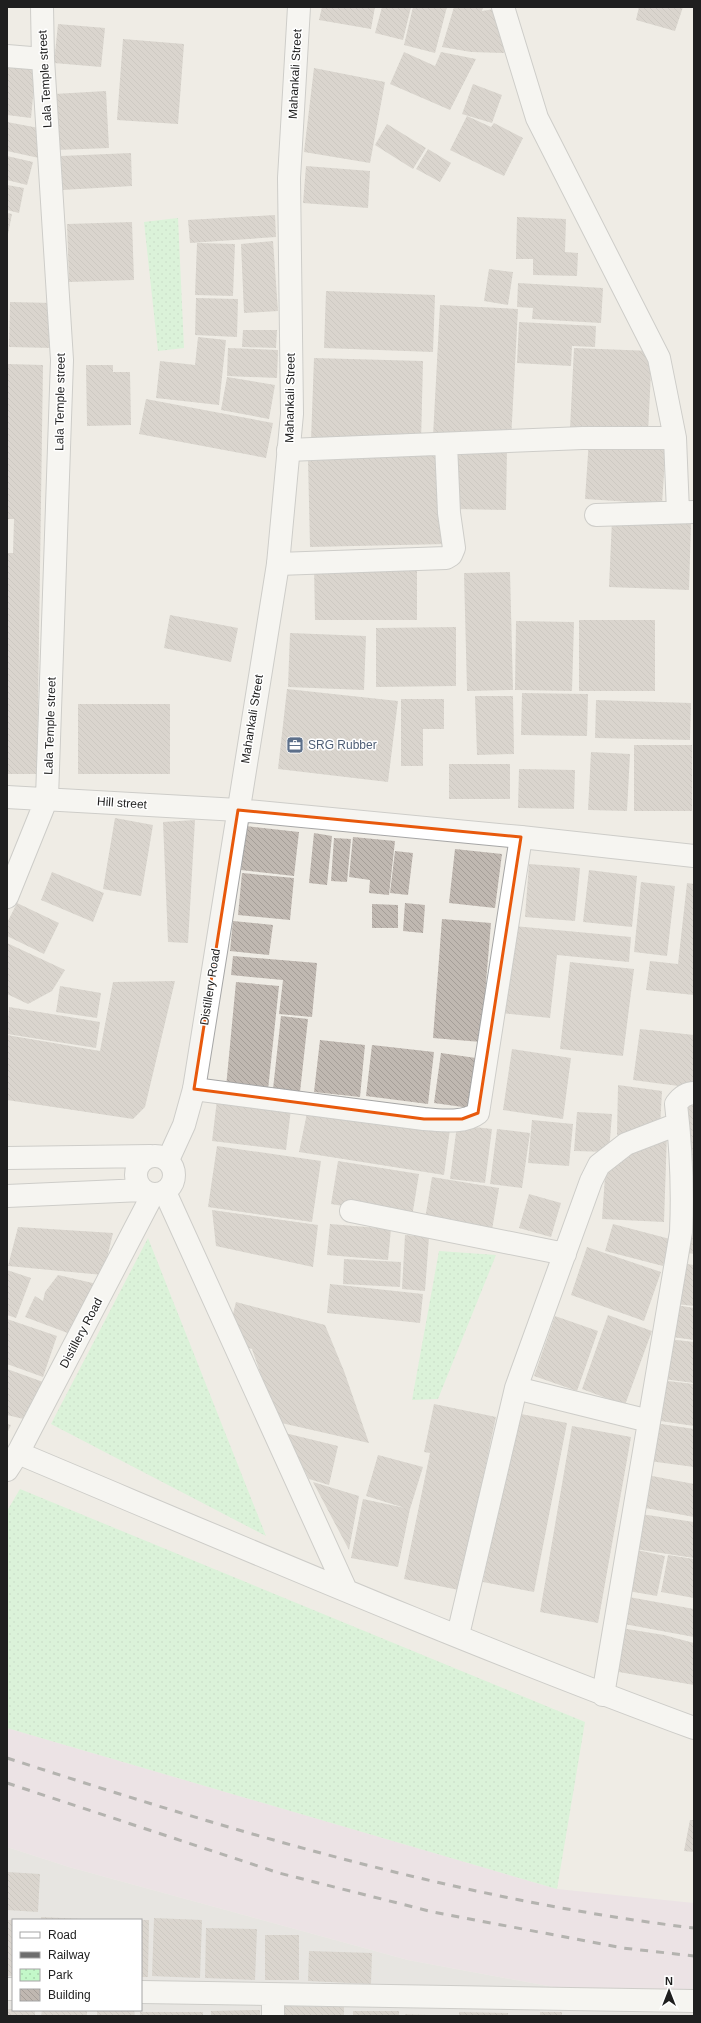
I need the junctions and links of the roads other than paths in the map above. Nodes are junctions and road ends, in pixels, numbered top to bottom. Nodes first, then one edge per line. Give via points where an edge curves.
1 (42, 7) edge
2 (299, 7) edge
3 (503, 7) edge
4 (7, 56) edge
5 (42, 59) junction
6 (675, 438) junction
7 (446, 444) junction
8 (288, 450) junction
9 (686, 512) edge
10 (596, 515) dead end
11 (278, 564) junction
12 (7, 797) edge
13 (47, 798) junction
14 (238, 810) junction
15 (521, 836) junction
16 (694, 856) edge
17 (7, 897) edge
18 (194, 1089) junction
19 (694, 1093) edge
20 (678, 1124) junction
21 (7, 1158) edge
22 (159, 1158) junction
23 (153, 1192) junction
24 (7, 1196) edge
25 (350, 1211) dead end
26 (565, 1254) junction
27 (516, 1388) junction
28 (649, 1421) junction
29 (12, 1462) edge
30 (346, 1590) junction
31 (458, 1635) junction
32 (604, 1695) junction
33 (694, 1728) edge
34 (142, 1992) edge
35 (694, 2001) edge
36 (273, 2006) edge

1 - 5 street, Lala Temple street
2 - 8 street, Mahankali Street via 289,178 292,414
3 - 6 street via 537,118 659,358
4 - 5 street
5 - 13 street, Lala Temple street via 62,360
6 - 7 street via 583,438
6 - 9 street
7 - 8 street
7 - 11 street via 449,513 454,548 451,555 446,558
8 - 11 street, Mahankali Street
9 - 10 street
11 - 14 street, Mahankali Street
12 - 13 street, Hill street
13 - 14 street, Hill street
13 - 17 street
14 - 15 street, Hill street
14 - 18 street, Distillery Road
15 - 16 street, Hill street
15 - 18 street via 478,1113 473,1117 424,1119
18 - 22 street, Distillery Road via 184,1125
19 - 20 street via 681,1097 676,1104
20 - 26 street via 626,1144 599,1166
20 - 28 street via 683,1200 681,1232
21 - 22 street
22 - 23 street, Distillery Road via 172,1166 174,1177 170,1188
22 - 23 street, Distillery Road via 140,1162 137,1168 136,1179
23 - 24 street
23 - 29 street, Distillery Road
23 - 30 street
25 - 26 street
26 - 27 street
27 - 28 street
27 - 31 street
28 - 32 street
29 - 30 street
30 - 31 street
31 - 32 street
32 - 33 street
34 - 36 street
35 - 36 street

